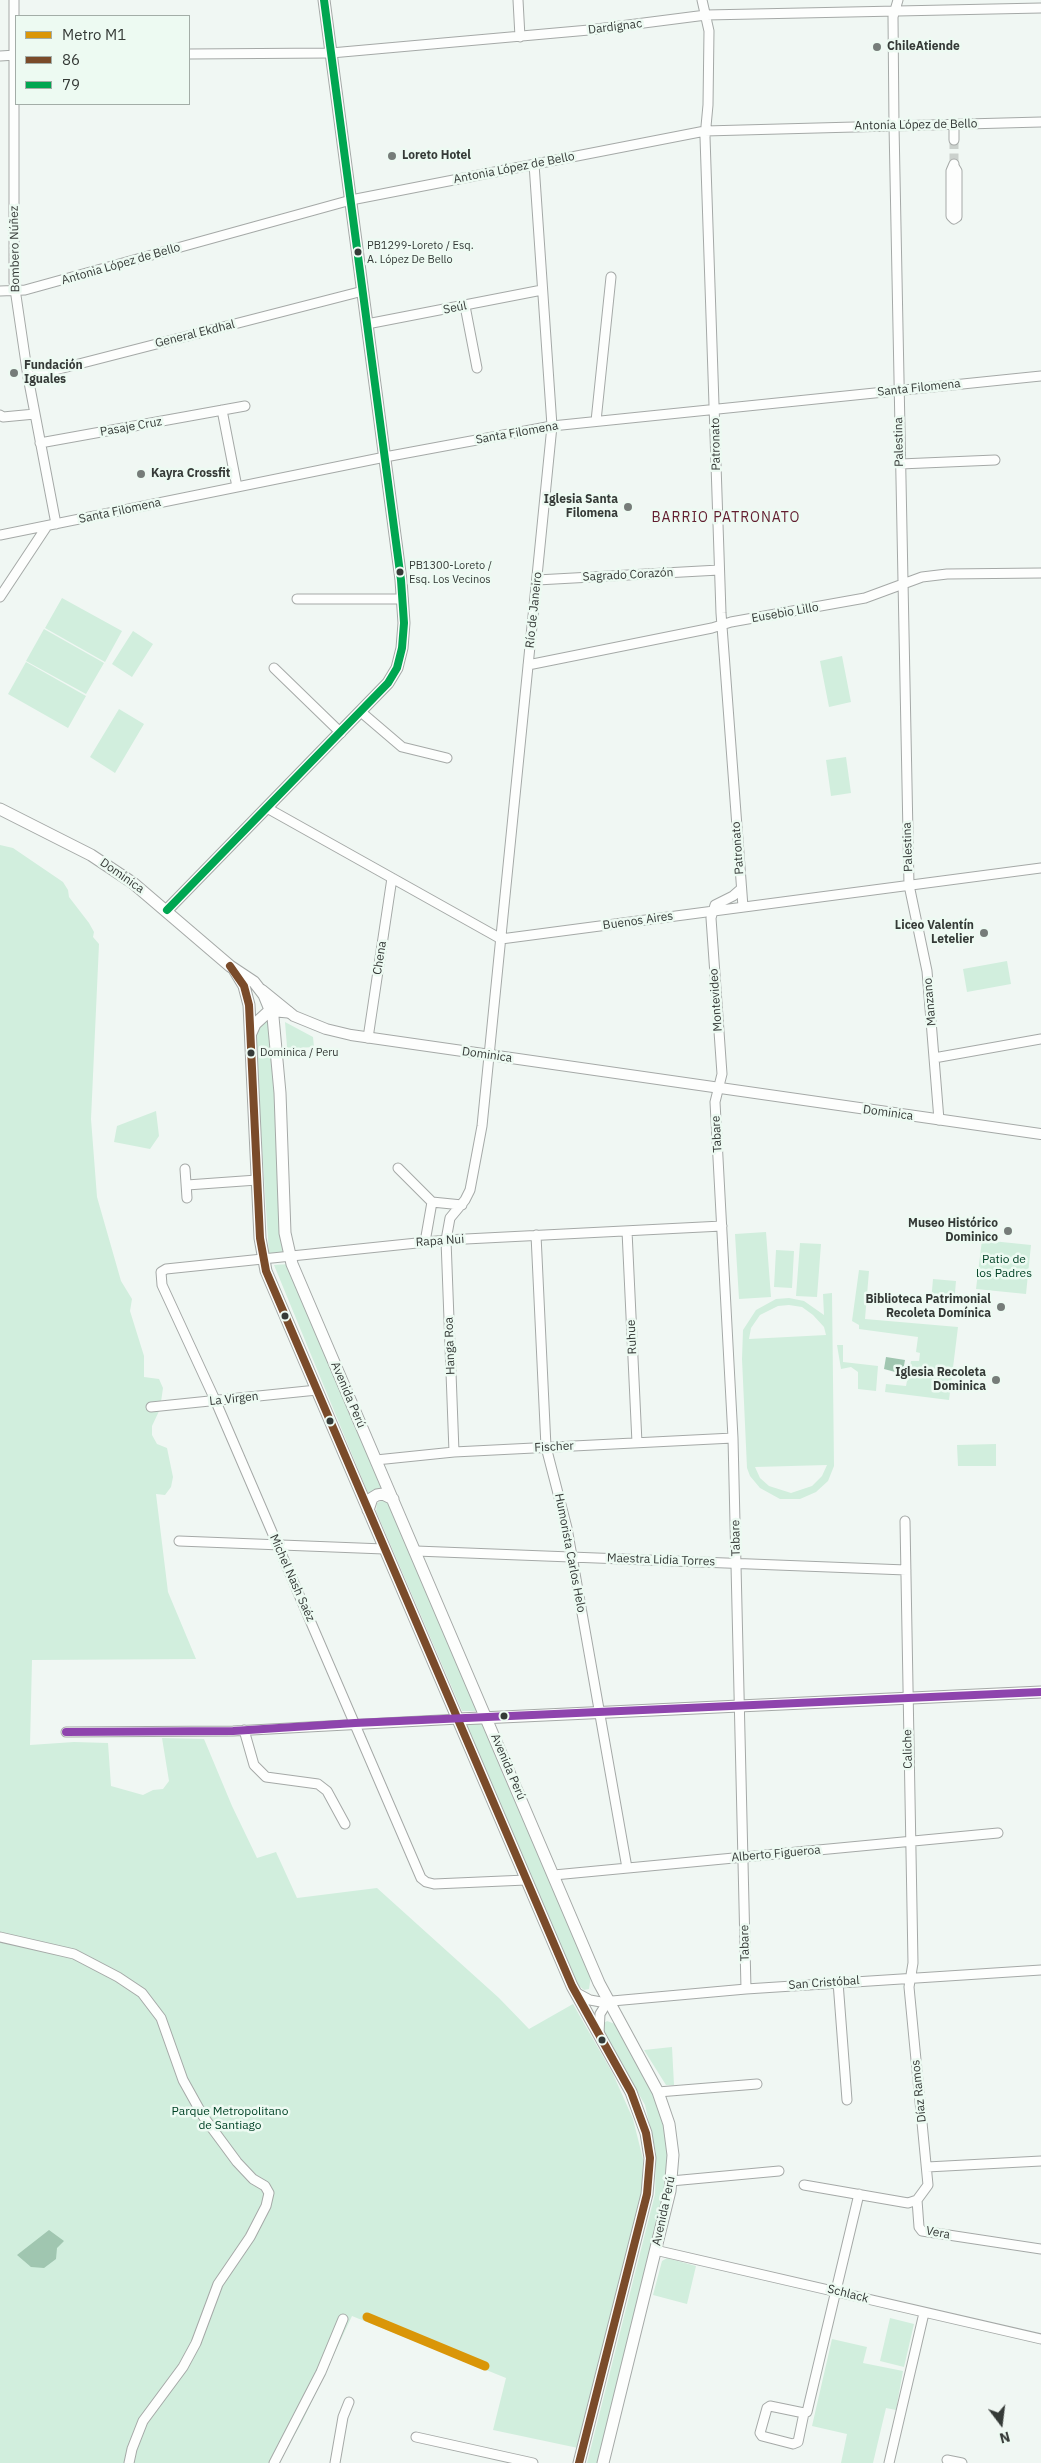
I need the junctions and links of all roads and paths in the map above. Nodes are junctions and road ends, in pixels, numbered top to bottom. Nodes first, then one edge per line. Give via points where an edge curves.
1 (14, 0) edge
2 (324, 0) edge
3 (518, 0) edge
4 (702, 0) edge
5 (898, 0) edge
6 (1041, 8) edge
7 (894, 10) junction
8 (706, 15) junction
9 (520, 36) junction
10 (331, 53) junction
11 (190, 54) edge
12 (15, 55) edge
13 (0, 56) edge
14 (1041, 122) edge
15 (954, 124) junction
16 (894, 125) junction
17 (705, 131) junction
18 (954, 140) tunnel mouth
19 (534, 164) junction
20 (954, 165) joint
21 (351, 200) junction
22 (611, 277) dead end
23 (542, 290) junction
24 (0, 291) edge
25 (363, 291) junction
26 (14, 292) junction
27 (466, 306) junction
28 (367, 324) junction
29 (477, 368) dead end
30 (1041, 376) edge
31 (28, 377) junction
32 (898, 390) junction
33 (245, 406) dead end
34 (715, 409) junction
35 (222, 410) junction
36 (35, 414) junction
37 (0, 416) edge
38 (596, 422) junction
39 (552, 426) junction
40 (40, 443) junction
41 (385, 457) junction
42 (995, 460) dead end
43 (900, 464) junction
44 (237, 487) junction
45 (52, 525) junction
46 (0, 535) edge
47 (719, 570) junction
48 (1041, 573) edge
49 (537, 580) junction
50 (901, 583) junction
51 (0, 597) edge
52 (297, 598) dead end
53 (402, 599) junction
54 (722, 625) junction
55 (528, 665) junction
56 (274, 668) dead end
57 (361, 712) junction
58 (341, 733) junction
59 (447, 758) dead end
60 (267, 808) junction
61 (0, 809) edge
62 (1041, 868) edge
63 (392, 878) junction
64 (909, 885) junction
65 (741, 889) junction
66 (743, 907) junction
67 (167, 910) junction
68 (712, 911) junction
69 (501, 939) junction
70 (230, 966) junction
71 (258, 987) junction
72 (271, 1012) junction
73 (288, 1012) junction
74 (250, 1036) junction
75 (368, 1038) junction
76 (1041, 1039) edge
77 (488, 1056) junction
78 (934, 1058) junction
79 (718, 1089) junction
80 (939, 1120) junction
81 (1041, 1134) edge
82 (398, 1168) dead end
83 (185, 1169) dead end
84 (257, 1180) junction
85 (187, 1185) junction
86 (187, 1198) dead end
87 (432, 1202) junction
88 (462, 1205) junction
89 (722, 1226) junction
90 (627, 1231) junction
91 (536, 1235) junction
92 (446, 1240) junction
93 (425, 1242) junction
94 (289, 1256) junction
95 (263, 1259) junction
96 (161, 1272) joint
97 (316, 1390) junction
98 (216, 1402) junction
99 (151, 1407) dead end
100 (733, 1438) junction
101 (637, 1443) junction
102 (546, 1447) junction
103 (454, 1452) junction
104 (376, 1460) junction
105 (393, 1499) junction
106 (368, 1510) junction
107 (905, 1521) dead end
108 (179, 1541) dead end
109 (278, 1545) junction
110 (384, 1549) junction
111 (416, 1551) junction
112 (572, 1556) junction
113 (736, 1563) junction
114 (906, 1570) junction
115 (1041, 1692) edge
116 (908, 1698) junction
117 (740, 1706) junction
118 (600, 1713) junction
119 (487, 1718) junction
120 (459, 1719) junction
121 (355, 1723) junction
122 (244, 1730) junction
123 (66, 1732) dead end
124 (345, 1824) dead end
125 (998, 1832) dead end
126 (910, 1841) junction
127 (743, 1857) junction
128 (627, 1868) junction
129 (554, 1875) junction
130 (526, 1880) junction
131 (0, 1937) edge
132 (1041, 1970) edge
133 (911, 1977) junction
134 (838, 1982) junction
135 (746, 1989) junction
136 (575, 1992) junction
137 (608, 2001) junction
138 (599, 2033) junction
139 (757, 2084) dead end
140 (658, 2092) junction
141 (847, 2100) dead end
142 (1041, 2161) edge
143 (927, 2167) junction
144 (779, 2171) dead end
145 (671, 2181) junction
146 (804, 2184) dead end
147 (859, 2194) junction
148 (917, 2200) junction
149 (1041, 2249) edge
150 (656, 2250) junction
151 (836, 2291) junction
152 (924, 2313) junction
153 (344, 2319) dead end
154 (1041, 2339) edge
155 (349, 2402) dead end
156 (804, 2413) junction
157 (416, 2437) dead end
158 (947, 2460) dead end
159 (129, 2463) edge
160 (274, 2463) edge
161 (335, 2463) edge
162 (533, 2463) edge
163 (580, 2463) edge
164 (603, 2463) edge
165 (889, 2463) edge
166 (962, 2463) edge

1 - 12 street, Bombero Núñez
2 - 10 main road
3 - 9 street
4 - 8 street, Patronato
5 - 7 street, Palestina
6 - 7 street, Dardignac
7 - 8 street, Dardignac
7 - 16 street, Palestina
8 - 9 street, Dardignac
8 - 17 street, Patronato via 709,69
9 - 10 street, Dardignac
10 - 11 street, Dardignac
10 - 21 main road
12 - 13 street
12 - 26 street, Bombero Núñez
14 - 15 street, Antonia López de Bello
15 - 16 street, Antonia López de Bello
15 - 18 street
16 - 17 street, Antonia López de Bello
16 - 32 street, Palestina
17 - 19 street, Antonia López de Bello
17 - 34 street, Patronato
19 - 21 street, Antonia López de Bello
19 - 23 street, Río de Janeiro
20 - 20 street via 951,171 951,216 954,219 957,217 957,172
21 - 25 main road
21 - 26 street, Antonia López de Bello
22 - 38 street
23 - 27 street, Seúl
23 - 39 street, Río de Janeiro
24 - 26 street, Antonia López de Bello
25 - 28 main road
25 - 31 street, General Ekdhal
26 - 31 street, Bombero Núñez
27 - 28 street, Seúl
27 - 29 street
28 - 41 main road
30 - 32 street, Santa Filomena
31 - 36 street, Bombero Núñez
32 - 34 street, Santa Filomena
32 - 43 street, Palestina
33 - 35 street, Pasaje Cruz
34 - 38 street, Santa Filomena
34 - 47 street, Patronato
35 - 40 street, Pasaje Cruz
35 - 44 street
36 - 37 street
36 - 40 street, Bombero Núñez
38 - 39 street, Santa Filomena
39 - 41 street, Santa Filomena
39 - 49 street, Río de Janeiro
40 - 45 street, Bombero Núñez
41 - 44 street, Santa Filomena
41 - 53 main road
42 - 43 street
43 - 50 street, Palestina
44 - 45 street, Santa Filomena
45 - 46 street, Santa Filomena
45 - 51 street
47 - 49 street, Sagrado Corazón
47 - 54 street, Patronato
48 - 50 street, Eusebio Lillo via 947,574
49 - 55 street, Río de Janeiro
50 - 54 street, Eusebio Lillo via 865,598
50 - 64 street, Palestina
52 - 53 street
53 - 57 main road via 404,636 397,668 388,683
54 - 55 street, Eusebio Lillo
54 - 65 street, Patronato
55 - 69 street, Río de Janeiro
56 - 58 street
57 - 58 main road
57 - 59 street via 402,747
58 - 60 main road
60 - 63 street
60 - 67 main road
61 - 67 main road, Dominica via 104,863
62 - 64 street, Buenos Aires
63 - 69 street
63 - 75 street, Chena
64 - 66 street, Buenos Aires
64 - 78 street, Manzano via 927,971
65 - 66 street, Patronato
65 - 68 street, Patronato via 715,905
66 - 68 street, Buenos Aires
67 - 70 main road, Dominica
68 - 69 street, Buenos Aires
68 - 79 street, Montevideo via 722,1074
69 - 77 street, Río de Janeiro
70 - 71 main road, Dominica
70 - 74 main road, Avenida Perú via 241,980 248,998
71 - 72 main road, Avenida Perú
71 - 73 street, Dominica
72 - 73 main road
72 - 74 main road via 259,1019
72 - 94 main road, Avenida Perú via 275,1027 285,1233
73 - 75 street, Dominica via 326,1029
74 - 84 main road, Avenida Perú
75 - 77 street, Dominica
76 - 78 street
77 - 79 street, Dominica
77 - 88 street via 482,1126 472,1184
78 - 80 street, Manzano
79 - 80 street, Dominica
79 - 89 street, Tabare via 715,1102
80 - 81 street, Dominica
82 - 87 street
83 - 85 street
84 - 85 street
84 - 95 main road, Avenida Perú
85 - 86 street
87 - 88 street
87 - 93 street
88 - 92 street via 450,1218
89 - 90 street, Rapa Nui
89 - 100 street, Tabare
90 - 91 street, Rapa Nui
90 - 101 street, Ruhue
91 - 92 street, Rapa Nui
91 - 102 street, Humorista Carlos Helo
92 - 93 street, Rapa Nui
92 - 103 street, Hanga Roa
93 - 94 street, Rapa Nui
94 - 95 street, Rapa Nui
94 - 104 main road, Avenida Perú
95 - 96 street, Rapa Nui via 166,1268
95 - 97 main road, Avenida Perú
96 - 98 street, Michel Nash Saéz via 162,1285
97 - 98 street, La Virgen
97 - 106 main road, Avenida Perú
98 - 99 street, La Virgen
98 - 109 street, Michel Nash Saéz
100 - 101 street, Fischer
100 - 113 street, Tabare
101 - 102 street, Fischer
102 - 103 street, Fischer
102 - 112 street, Humorista Carlos Helo
103 - 104 street, Fischer
104 - 105 main road, Avenida Perú
105 - 106 main road via 377,1495 372,1498
105 - 111 main road, Avenida Perú
106 - 110 main road, Avenida Perú
107 - 114 street, Caliche
108 - 109 street
109 - 110 street
109 - 121 street, Michel Nash Saéz
110 - 120 main road, Avenida Perú
111 - 112 street, Maestra Lidia Torres
111 - 119 main road, Avenida Perú
112 - 113 street, Maestra Lidia Torres
112 - 118 street, Humorista Carlos Helo
113 - 114 street, Maestra Lidia Torres
113 - 117 street, Tabare
114 - 116 street, Caliche
115 - 116 main road
116 - 117 main road
116 - 126 street, Caliche
117 - 118 main road
117 - 127 street, Tabare
118 - 119 main road
118 - 128 street, Humorista Carlos Helo
119 - 120 main road
119 - 129 main road, Avenida Perú
120 - 121 street
120 - 130 main road, Avenida Perú
121 - 122 street
121 - 130 street, Michel Nash Saéz via 420,1875 426,1882
122 - 123 street
122 - 124 street via 254,1765 266,1777 318,1784 327,1791
125 - 126 street, Alberto Figueroa
126 - 127 street, Alberto Figueroa
126 - 133 street, Caliche
127 - 128 street, Alberto Figueroa
127 - 135 street, Tabare
128 - 129 street, Alberto Figueroa
129 - 137 main road, Avenida Perú
130 - 136 main road, Avenida Perú
131 - 159 street via 74,1954 142,1993 161,2018 183,2080 203,2116 237,2162 269,2193 266,2206 250,2236 218,2284 184,2367 143,2421
132 - 133 street, San Cristóbal
133 - 134 street, San Cristóbal
133 - 143 street, Díaz Ramos via 910,2003
134 - 135 street, San Cristóbal
134 - 141 street
135 - 137 street, San Cristóbal
136 - 137 street, San Cristóbal via 595,2002
136 - 138 main road, Avenida Perú
137 - 138 street via 600,2014
137 - 140 main road, Avenida Perú
138 - 163 main road, Avenida Perú via 638,2109 647,2139 650,2170 647,2194
139 - 140 street
140 - 145 main road, Avenida Perú via 671,2135
142 - 143 street
143 - 148 street, Díaz Ramos via 928,2188
144 - 145 street
145 - 150 main road, Avenida Perú
146 - 147 street
147 - 148 street via 908,2203
147 - 151 street
148 - 149 street, Vera via 922,2231
150 - 151 street, Schlack
150 - 164 main road, Avenida Perú
151 - 152 street, Schlack
151 - 156 street via 807,2412
152 - 154 street, Schlack
152 - 165 street
153 - 160 street
155 - 161 street
156 - 156 street via 770,2406 760,2433 796,2444
157 - 162 street
158 - 166 street

